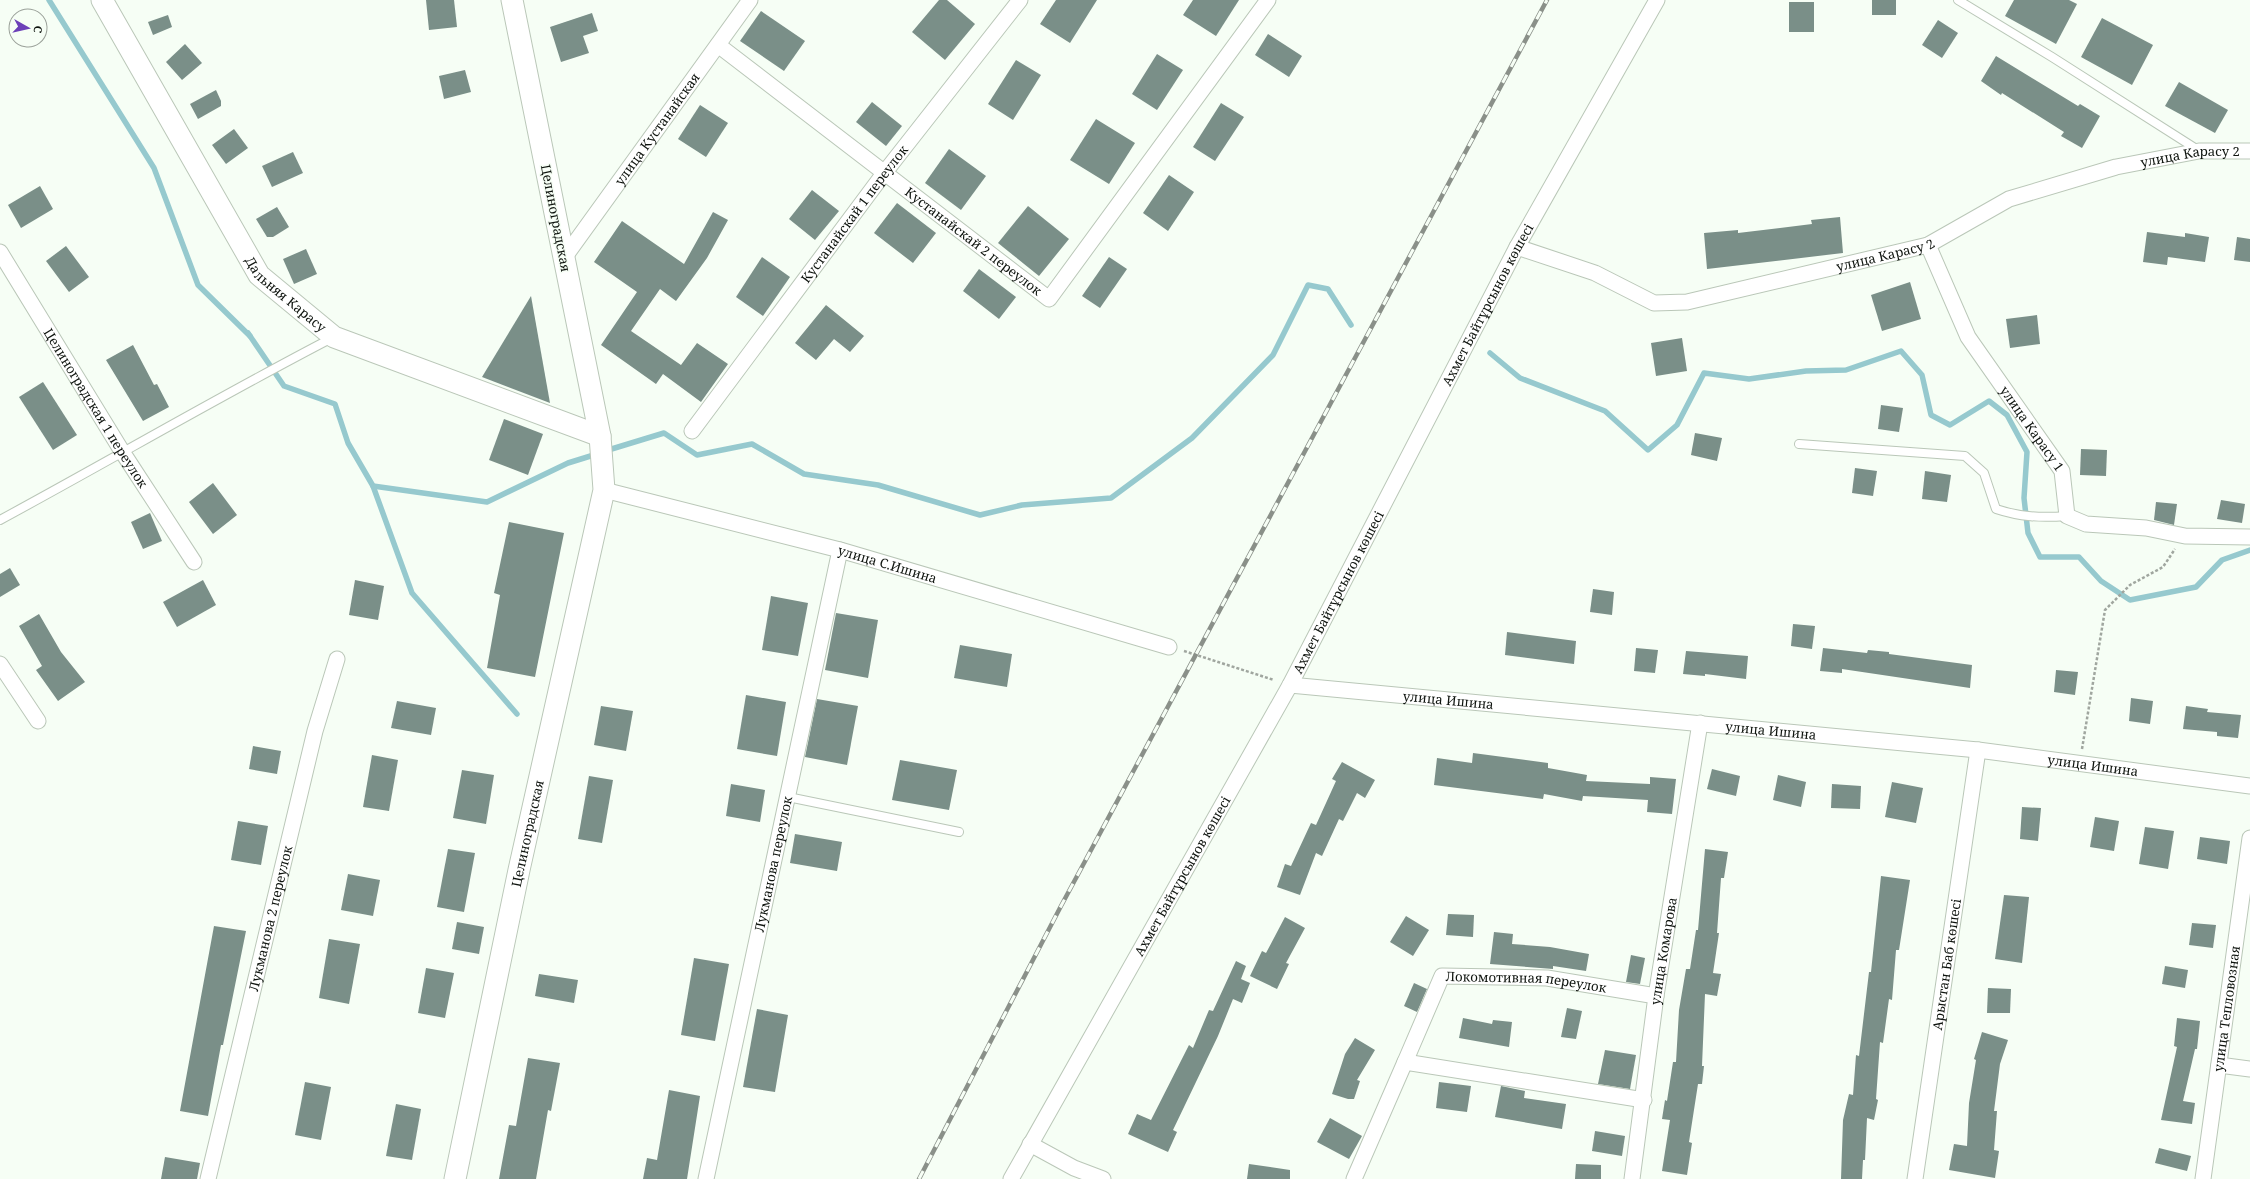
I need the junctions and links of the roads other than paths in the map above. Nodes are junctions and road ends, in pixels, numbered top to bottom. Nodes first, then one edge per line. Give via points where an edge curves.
1 (102, 0) edge
2 (512, 0) edge
3 (750, 0) edge
4 (1020, 0) edge
5 (1268, 0) edge
6 (1657, 0) edge
7 (1958, 0) edge
8 (718, 45) junction
9 (2199, 151) junction
10 (2250, 151) edge
11 (885, 172) junction
12 (1928, 245) junction
13 (1517, 247) junction
14 (0, 252) edge
15 (564, 258) junction
16 (334, 336) junction
17 (692, 431) dead end
18 (600, 436) junction
19 (1799, 444) dead end
20 (123, 453) junction
21 (604, 490) junction
22 (2067, 516) junction
23 (0, 520) edge
24 (2250, 537) edge
25 (840, 550) junction
26 (194, 562) dead end
27 (1169, 647) road end
28 (337, 659) dead end
29 (0, 664) edge
30 (1290, 685) junction
31 (38, 722) dead end
32 (1700, 723) junction
33 (1978, 750) junction
34 (2250, 786) edge
35 (788, 797) junction
36 (959, 832) dead end
37 (2250, 838) edge
38 (1656, 996) junction
39 (1405, 1062) junction
40 (2219, 1065) junction
41 (2250, 1069) edge
42 (1644, 1100) junction
43 (1030, 1144) junction
44 (208, 1179) edge
45 (455, 1179) edge
46 (706, 1179) edge
47 (1011, 1179) edge
48 (1103, 1179) edge
49 (1354, 1179) edge
50 (1632, 1179) edge
51 (1915, 1179) edge
52 (2203, 1179) edge

1 - 16 street, Дальняя Карасу via 259,275
2 - 15 street, Целиноградская
3 - 8 street, улица Кустанайская
4 - 11 street, Кустанайскай 1 переулок
5 - 11 street, Кустанайскай 2 переулок via 1050,299
6 - 13 street, Ахмет Байтұрсынов көшесі
7 - 9 lane
8 - 11 street, Кустанайскай 2 переулок
8 - 15 street, улица Кустанайская
9 - 10 street, улица Карасу 2
9 - 12 street, улица Карасу 2 via 2116,167 2009,199
11 - 17 street, Кустанайскай 1 переулок
12 - 13 street, улица Карасу 2 via 1687,302 1654,303 1595,272
12 - 22 street, улица Карасу 1 via 1968,337 2062,471
13 - 30 street, Ахмет Байтұрсынов көшесі
14 - 20 street, Целиноградская 1 переулок
15 - 18 street, Целиноградская
16 - 18 street, Дальняя Карасу
16 - 20 lane via 237,387
18 - 21 street, Целиноградская
19 - 22 lane via 1965,456 1984,473 1996,509 2040,518
20 - 23 lane
20 - 26 street, Целиноградская 1 переулок
21 - 25 street, улица С.Ишина
21 - 45 street, Целиноградская via 519,870
22 - 24 street via 2086,524 2146,528 2185,536
25 - 27 street, улица С.Ишина
25 - 35 street, Лукманова переулок
28 - 44 street, Лукманова 2 переулок via 315,731
29 - 31 street
30 - 32 street, улица Ишина
30 - 43 street, Ахмет Байтұрсынов көшесі
32 - 33 street, улица Ишина
32 - 38 street, улица Комарова
33 - 34 street, улица Ишина
33 - 51 street, Арыстан Баб көшесі
35 - 36 lane
35 - 46 street, Лукманова переулок
37 - 40 street, улица Тепловозная
38 - 39 street, Локомотивная переулок via 1547,978 1442,976
38 - 42 street, улица Комарова
39 - 42 street
39 - 49 street, Локомотивная переулок
40 - 41 street
40 - 52 street, улица Тепловозная
42 - 50 street, улица Комарова
43 - 47 street, Ахмет Байтұрсынов көшесі
43 - 48 street via 1074,1168

